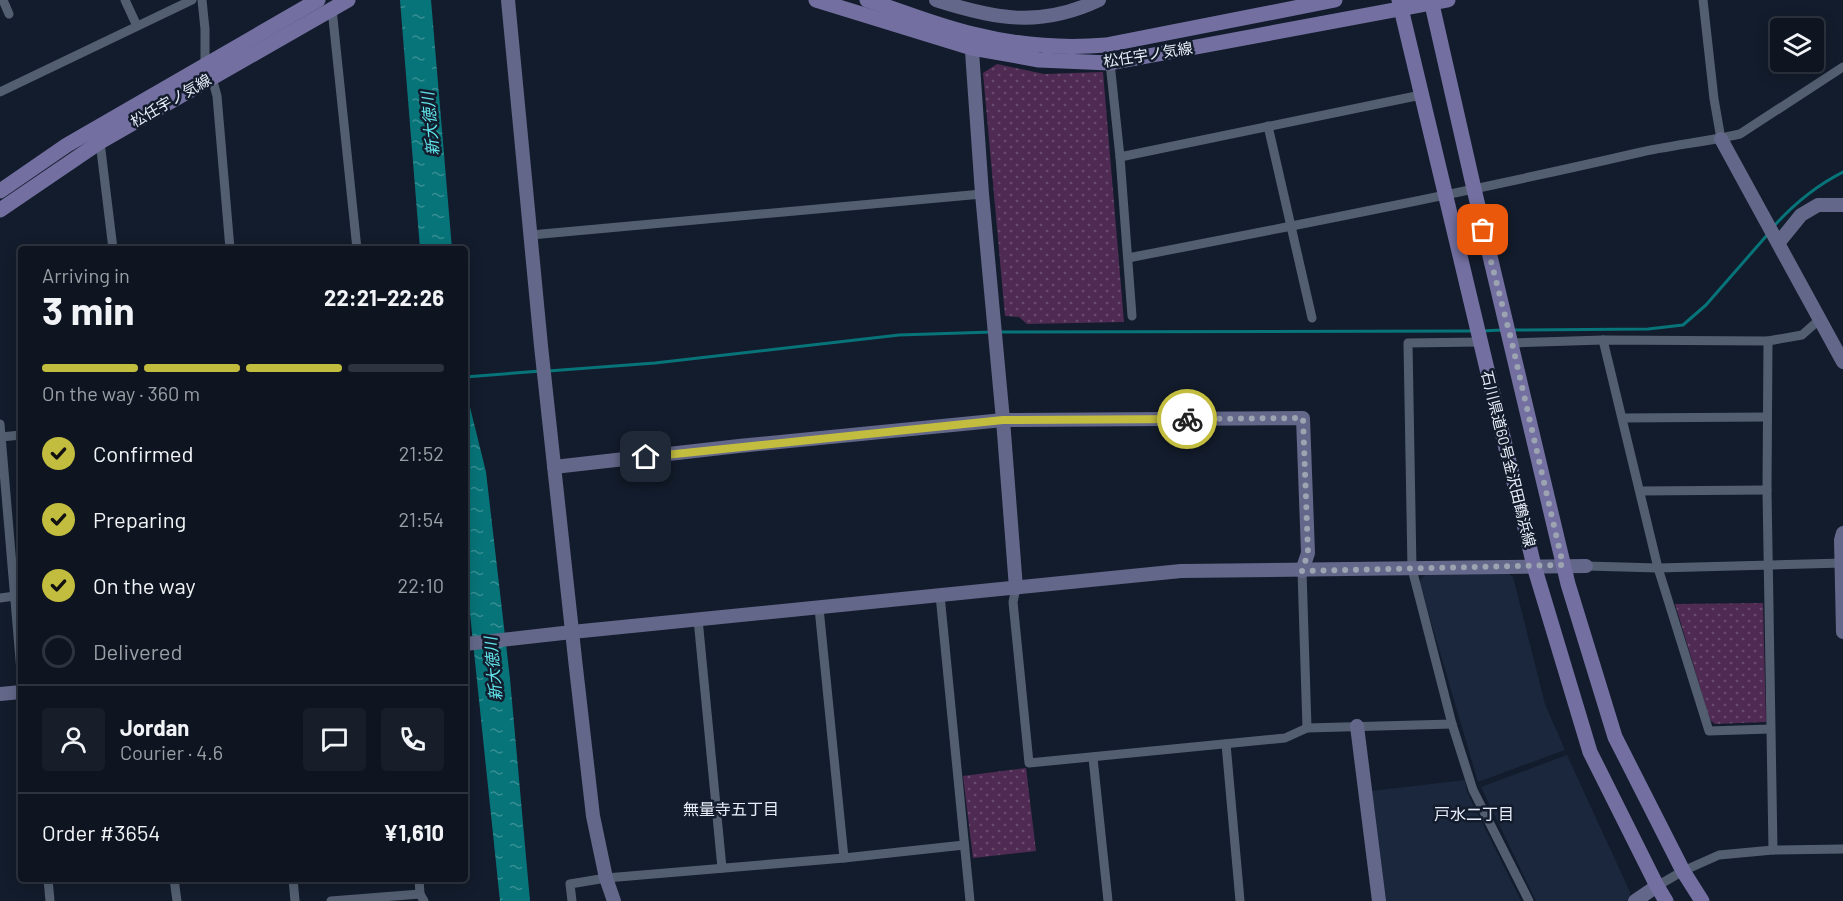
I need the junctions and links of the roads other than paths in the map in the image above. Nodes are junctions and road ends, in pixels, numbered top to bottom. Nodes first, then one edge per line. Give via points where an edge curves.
1 (3, 0) edge
2 (125, 0) edge
3 (192, 0) edge
4 (202, 0) edge
5 (318, 0) edge
6 (348, 0) edge
7 (508, 0) edge
8 (816, 0) edge
9 (867, 0) edge
10 (936, 0) edge
11 (975, 0) edge
12 (1099, 0) edge
13 (1335, 0) edge
14 (1448, 0) edge
15 (1703, 0) edge
16 (1432, 2) edge
17 (1400, 4) edge
18 (953, 6) junction
19 (332, 9) junction
20 (9, 14) dead end
21 (137, 26) junction
22 (972, 41) junction
23 (1110, 63) junction
24 (1843, 67) edge
25 (209, 71) junction
26 (0, 92) edge
27 (1420, 95) junction
28 (1268, 126) junction
29 (1721, 139) junction
30 (100, 142) junction
31 (1120, 157) junction
32 (1474, 189) junction
33 (0, 191) edge
34 (982, 194) junction
35 (1446, 195) junction
36 (1843, 205) edge
37 (0, 210) edge
38 (1290, 227) junction
39 (531, 236) junction
40 (1779, 242) junction
41 (113, 246) edge
42 (230, 246) edge
43 (357, 246) edge
44 (1128, 258) junction
45 (1132, 316) dead end
46 (1312, 318) dead end
47 (1819, 320) junction
48 (1603, 340) junction
49 (1768, 341) junction
50 (1480, 342) junction
51 (1512, 343) junction
52 (1843, 362) edge
53 (1767, 417) junction
54 (1623, 418) junction
55 (1003, 420) junction
56 (0, 424) edge
57 (18, 435) edge
58 (1, 437) edge
59 (554, 467) junction
60 (1767, 490) junction
61 (1640, 491) junction
62 (1843, 533) edge
63 (1843, 563) edge
64 (1563, 565) junction
65 (1534, 566) junction
66 (1586, 566) joint
67 (1768, 566) junction
68 (1658, 568) junction
69 (1412, 569) junction
70 (1302, 571) junction
71 (1016, 588) junction
72 (940, 595) junction
73 (15, 596) junction
74 (0, 598) edge
75 (819, 608) junction
76 (698, 619) junction
77 (572, 632) junction
78 (1843, 632) edge
79 (18, 634) edge
80 (468, 644) edge
81 (18, 692) edge
82 (0, 694) edge
83 (1452, 724) junction
84 (1357, 726) junction
85 (1307, 728) junction
86 (1770, 729) junction
87 (1226, 744) junction
88 (1093, 758) junction
89 (964, 845) junction
90 (1843, 849) edge
91 (1773, 850) junction
92 (844, 858) junction
93 (722, 868) junction
94 (1683, 871) junction
95 (606, 878) junction
96 (48, 882) edge
97 (174, 882) edge
98 (293, 882) edge
99 (419, 882) edge
100 (1657, 886) junction
101 (422, 898) edge
102 (50, 901) edge
103 (177, 901) edge
104 (295, 901) edge
105 (332, 901) edge
106 (572, 901) edge
107 (614, 901) edge
108 (970, 901) edge
109 (1108, 901) edge
110 (1240, 901) edge
111 (1379, 901) edge
112 (1529, 901) edge
113 (1635, 901) edge
114 (1666, 901) edge
115 (1702, 901) edge

1 - 20 street
2 - 21 street
3 - 21 street
4 - 25 street
5 - 25 main road, 松任宇ノ気線
6 - 19 main road, 松任宇ノ気線
7 - 39 street
8 - 22 main road, 松任宇ノ気線
9 - 22 main road, 松任宇ノ気線
10 - 18 street
11 - 18 street
12 - 18 street via 1034,18 1002,18
13 - 22 main road, 松任宇ノ気線 via 1106,45 1072,48
14 - 16 main road, 松任宇ノ気線
15 - 29 street
16 - 17 main road, 松任宇ノ気線
16 - 32 main road, 石川県道60号金沢田鶴浜線
17 - 23 main road, 松任宇ノ気線
17 - 27 main road, 石川県道60号金沢田鶴浜線
19 - 25 main road, 松任宇ノ気線
19 - 43 street
21 - 26 street
22 - 23 main road, 松任宇ノ気線 via 1039,60
22 - 34 street
23 - 31 street
24 - 29 street via 1740,134
25 - 30 main road, 松任宇ノ気線
25 - 33 main road, 松任宇ノ気線 via 67,145
25 - 42 street via 217,96
27 - 28 street
27 - 35 main road, 石川県道60号金沢田鶴浜線
28 - 31 street
28 - 38 street
29 - 32 street via 1670,146
29 - 40 street
30 - 37 main road, 松任宇ノ気線
30 - 41 street
31 - 44 street
32 - 35 street
32 - 51 main road, 石川県道60号金沢田鶴浜線
34 - 39 street
34 - 55 street
35 - 38 street
35 - 50 main road, 石川県道60号金沢田鶴浜線
36 - 40 street via 1818,205 1801,215
38 - 44 street
38 - 46 street
39 - 59 street
40 - 47 street
44 - 45 street
47 - 49 street via 1802,335
47 - 52 street
48 - 49 street
48 - 51 street
48 - 54 street
49 - 53 street
50 - 65 main road, 石川県道60号金沢田鶴浜線
50 - 69 street via 1408,343
51 - 64 main road, 石川県道60号金沢田鶴浜線
53 - 54 street
53 - 60 street
54 - 61 street
55 - 59 street
55 - 70 street via 1303,418 1308,553
55 - 71 street
56 - 58 street
57 - 58 street
58 - 73 street
59 - 77 street
60 - 61 street
60 - 67 street
61 - 68 street
62 - 63 street
63 - 67 street
63 - 78 street
64 - 65 street
64 - 66 street
64 - 94 main road, 石川県道60号金沢田鶴浜線 via 1615,737
65 - 69 street
65 - 100 main road, 石川県道60号金沢田鶴浜線 via 1590,752
66 - 68 street
67 - 68 street
67 - 86 street
68 - 86 street via 1709,731
69 - 70 street
69 - 83 street
70 - 71 street via 1182,571
70 - 85 street
71 - 72 street
71 - 88 street via 1013,602 1029,763
72 - 75 street
72 - 89 street
73 - 74 street
73 - 79 street
75 - 76 street
75 - 92 street
76 - 77 street
76 - 93 street
77 - 80 street
77 - 95 street via 593,816
81 - 82 street
83 - 84 street
83 - 112 street via 1473,790
84 - 85 street
84 - 111 street
85 - 87 street via 1286,738
86 - 91 street
87 - 88 street
87 - 110 street
88 - 109 street
89 - 92 street
89 - 108 street
90 - 91 street
91 - 94 street via 1719,855
92 - 93 street
93 - 95 street
94 - 100 street
94 - 115 main road, 石川県道60号金沢田鶴浜線
95 - 106 street via 570,884
95 - 107 street
96 - 102 street
97 - 103 street
98 - 104 street
99 - 101 street
100 - 113 street
100 - 114 main road, 石川県道60号金沢田鶴浜線
101 - 105 street

